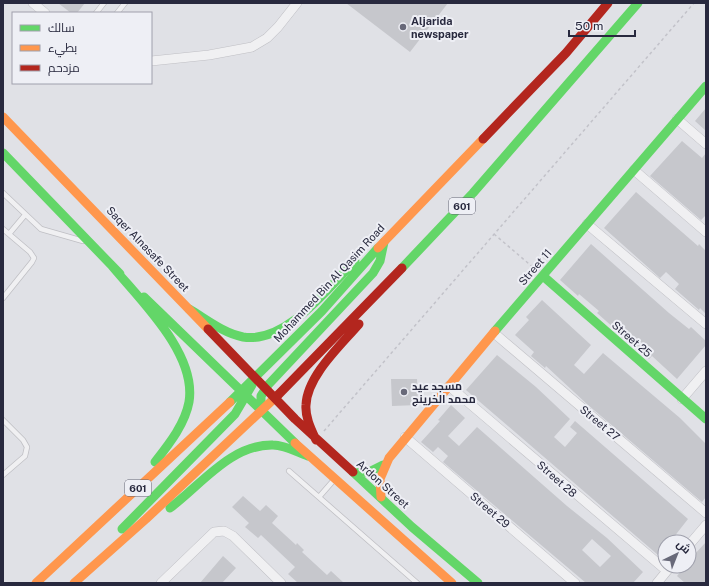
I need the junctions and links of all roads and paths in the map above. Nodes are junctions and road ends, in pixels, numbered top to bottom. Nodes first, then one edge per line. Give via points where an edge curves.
1 (33, 3) edge
2 (104, 3) edge
3 (125, 3) edge
4 (297, 3) edge
5 (608, 3) edge
6 (638, 3) edge
7 (694, 3) edge
8 (44, 12) edge
9 (97, 12) edge
10 (118, 12) edge
11 (566, 54) junction
12 (152, 61) edge
13 (706, 86) edge
14 (3, 117) edge
15 (677, 119) junction
16 (706, 144) edge
17 (3, 153) edge
18 (3, 163) edge
19 (14, 164) junction
20 (634, 170) junction
21 (3, 193) edge
22 (473, 194) junction
23 (25, 215) junction
24 (587, 224) junction
25 (3, 229) edge
26 (706, 232) edge
27 (9, 234) junction
28 (494, 234) junction
29 (384, 241) junction
30 (90, 243) junction
31 (112, 266) junction
32 (397, 273) junction
33 (543, 276) junction
34 (3, 298) edge
35 (189, 309) junction
36 (706, 324) edge
37 (494, 333) junction
38 (706, 371) edge
39 (254, 378) junction
40 (449, 386) junction
41 (265, 389) junction
42 (243, 395) junction
43 (274, 399) junction
44 (682, 399) junction
45 (261, 412) junction
46 (706, 419) edge
47 (3, 420) edge
48 (405, 437) junction
49 (316, 440) junction
50 (308, 456) junction
51 (383, 465) junction
52 (289, 471) dead end
53 (354, 473) junction
54 (3, 475) edge
55 (334, 480) junction
56 (319, 497) junction
57 (381, 497) junction
58 (706, 513) edge
59 (146, 519) junction
60 (706, 525) edge
61 (412, 527) junction
62 (94, 530) junction
63 (697, 536) edge
64 (401, 539) junction
65 (436, 548) junction
66 (109, 550) junction
67 (657, 558) edge
68 (425, 560) junction
69 (664, 574) edge
70 (36, 583) edge
71 (74, 583) edge
72 (161, 583) edge
73 (281, 583) edge
74 (417, 583) edge
75 (452, 583) edge
76 (478, 583) edge
77 (575, 583) edge
78 (657, 583) edge

1 - 8 street
2 - 9 lane
3 - 10 lane
4 - 12 street via 267,38 252,47 209,55
5 - 11 main road, Mohammed Bin Al Qasim Road
6 - 22 main road, 601
7 - 28 path
11 - 22 main road via 580,56 580,64 491,162 480,177
11 - 29 main road, Mohammed Bin Al Qasim Road
13 - 15 main road, Street 11
14 - 35 main road, Saqer Alnasafe Street
15 - 16 street
15 - 20 main road, Street 11
17 - 19 main road
18 - 19 lane
19 - 30 main road
20 - 24 main road, Street 11
20 - 26 street
21 - 23 lane
22 - 32 main road, 601
23 - 27 lane
23 - 30 lane via 41,229
24 - 33 main road, Street 11
24 - 36 street
25 - 27 lane
27 - 34 lane via 34,258
28 - 33 path
28 - 49 path
29 - 35 main road via 365,252 294,321 274,334 240,336
29 - 39 main road, Mohammed Bin Al Qasim Road via 322,311
29 - 41 main road via 380,261 373,273
30 - 31 main road
31 - 42 main road
31 - 62 main road via 180,350 189,372 190,393 185,418 170,443
32 - 43 main road, 601
32 - 49 main road via 311,382 305,409
33 - 37 main road, Street 11
33 - 44 main road, Street 25
35 - 39 main road, Saqer Alnasafe Street
37 - 40 main road, Street 11
37 - 58 street, Street 27
38 - 44 street
39 - 41 main road, Saqer Alnasafe Street
39 - 42 main road
40 - 48 main road, Street 11
40 - 67 street, Street 28
41 - 43 main road, Saqer Alnasafe Street
41 - 45 main road via 260,404
42 - 45 main road
42 - 62 main road, 601
42 - 66 main road via 232,417 122,530
43 - 45 main road, 601
43 - 49 main road, Ardon Street
44 - 46 main road, Street 25
45 - 50 main road
45 - 59 main road, 601
47 - 54 lane via 27,447 25,456
48 - 51 main road, Street 11
48 - 77 street, Street 29
49 - 53 main road, Ardon Street
50 - 55 main road
50 - 59 main road via 283,446 260,445 246,448 173,506
51 - 53 main road via 369,472
51 - 57 main road, Street 11 via 379,480
52 - 56 lane
53 - 57 main road, Ardon Street
55 - 56 lane
55 - 64 main road
56 - 74 lane
57 - 61 main road, Ardon Street
59 - 66 main road, 601
60 - 63 street
61 - 64 main road via 409,539
61 - 65 main road, Ardon Street
62 - 70 main road, 601
64 - 68 main road
65 - 68 main road via 427,551
65 - 76 main road, Ardon Street
66 - 71 main road, 601
68 - 75 main road
69 - 78 street
72 - 73 street via 214,532 224,531 234,536

